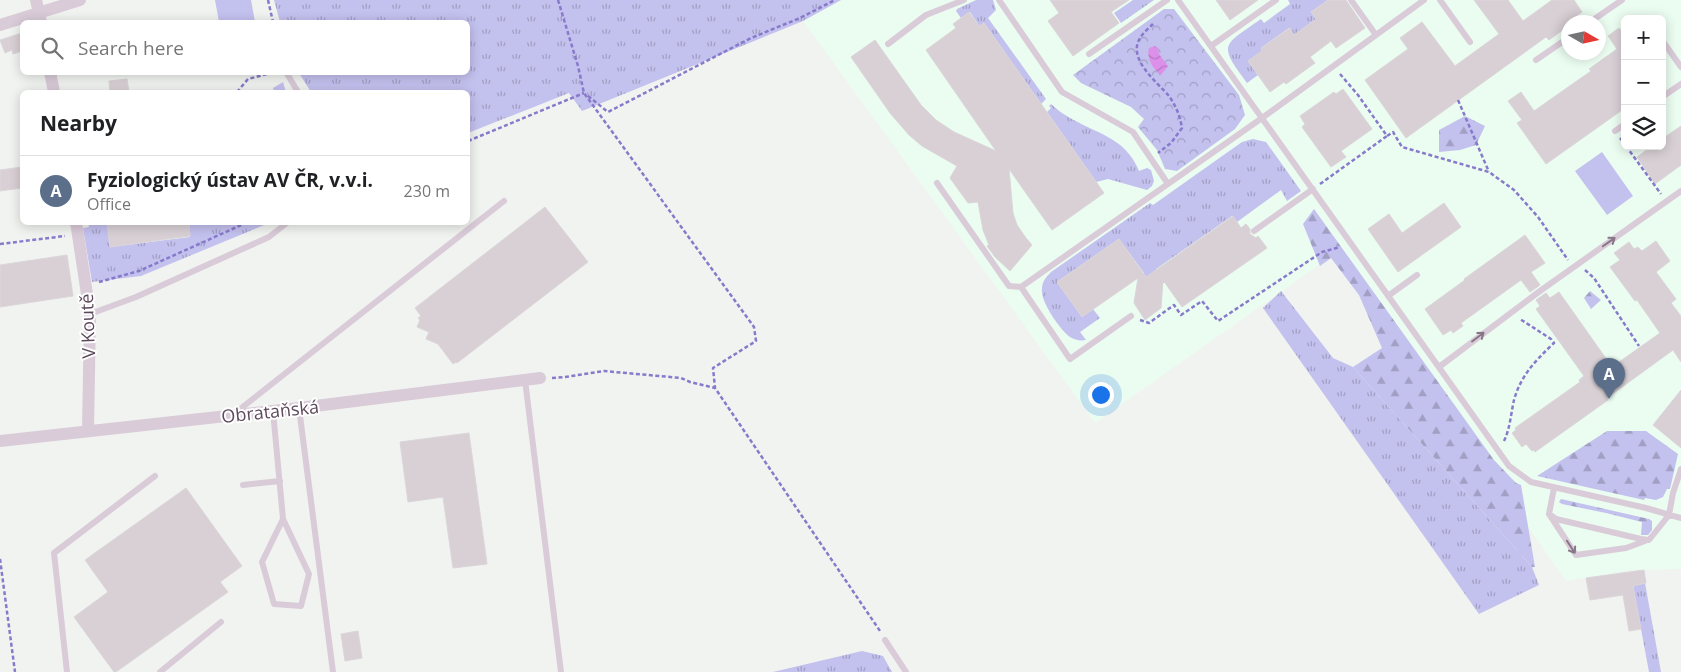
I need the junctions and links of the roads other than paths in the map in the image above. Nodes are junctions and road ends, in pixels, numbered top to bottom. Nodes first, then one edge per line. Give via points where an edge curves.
1 (36, 0) edge
2 (80, 0) edge
3 (964, 0) edge
4 (999, 0) edge
5 (1167, 0) edge
6 (1178, 0) edge
7 (1276, 0) edge
8 (1351, 0) edge
9 (1424, 0) edge
10 (1440, 0) edge
11 (1622, 0) edge
12 (1600, 15) edge
13 (40, 18) edge
14 (20, 22) edge
15 (0, 25) edge
16 (1376, 35) junction
17 (1470, 42) dead end
18 (1561, 43) edge
19 (888, 44) dead end
20 (1211, 46) junction
21 (1666, 46) edge
22 (1088, 54) dead end
23 (1536, 60) dead end
24 (1681, 67) edge
25 (51, 75) edge
26 (288, 75) edge
27 (1681, 84) edge
28 (54, 90) edge
29 (297, 90) edge
30 (1666, 94) edge
31 (1262, 118) junction
32 (1621, 127) edge
33 (1615, 131) dead end
34 (937, 184) dead end
35 (1168, 184) junction
36 (1313, 189) junction
37 (1681, 191) edge
38 (504, 201) dead end
39 (284, 225) edge
40 (77, 228) edge
41 (1254, 231) dead end
42 (1417, 275) dead end
43 (1021, 287) junction
44 (1388, 296) junction
45 (90, 314) junction
46 (1131, 316) road end
47 (1438, 367) junction
48 (540, 378) road end
49 (525, 380) junction
50 (299, 408) junction
51 (273, 411) junction
52 (232, 415) junction
53 (88, 430) junction
54 (0, 441) edge
55 (1681, 469) edge
56 (155, 476) dead end
57 (280, 481) junction
58 (243, 485) dead end
59 (1554, 488) junction
60 (1549, 514) junction
61 (1669, 515) junction
62 (1681, 518) edge
63 (283, 519) junction
64 (1649, 540) junction
65 (221, 622) dead end
66 (885, 640) road end
67 (67, 672) edge
68 (160, 672) edge
69 (333, 672) edge
70 (561, 672) edge
71 (906, 672) edge

1 - 13 street
2 - 13 street
3 - 19 lane via 926,15
4 - 35 lane via 1062,92 1133,132
5 - 22 lane
6 - 20 lane
7 - 20 lane
8 - 16 lane
9 - 16 lane
10 - 17 lane
11 - 12 lane
14 - 15 street
16 - 31 lane
18 - 23 lane
20 - 31 lane
21 - 24 lane
25 - 28 street
26 - 29 lane
27 - 30 lane
31 - 35 lane
31 - 36 lane
32 - 33 lane
34 - 43 lane via 1009,286
35 - 43 lane
36 - 41 lane
36 - 44 lane
47 -> 37 lane
38 - 52 lane
39 - 45 lane via 269,238
40 - 45 street, V Koutě
42 - 44 lane
43 - 46 lane via 1070,358
44 - 47 lane
45 - 53 street, V Koutě
47 - 59 lane via 1509,466 1531,482
48 - 49 street, Obrataňská
49 - 50 street, Obrataňská
49 - 70 lane
50 - 51 street, Obrataňská
50 - 69 lane
51 - 52 street, Obrataňská
51 - 57 lane
52 - 53 street, Obrataňská
53 - 54 street, Obrataňská
55 - 61 lane
56 - 67 lane via 54,553
57 - 58 lane
57 - 63 lane
59 - 60 lane
59 - 61 lane
60 - 64 lane via 1556,519
60 -> 64 lane via 1576,555 1626,548
61 - 62 lane
61 - 64 lane
63 - 63 lane via 262,562 274,604 301,606 309,574
65 - 68 lane
66 - 71 lane

